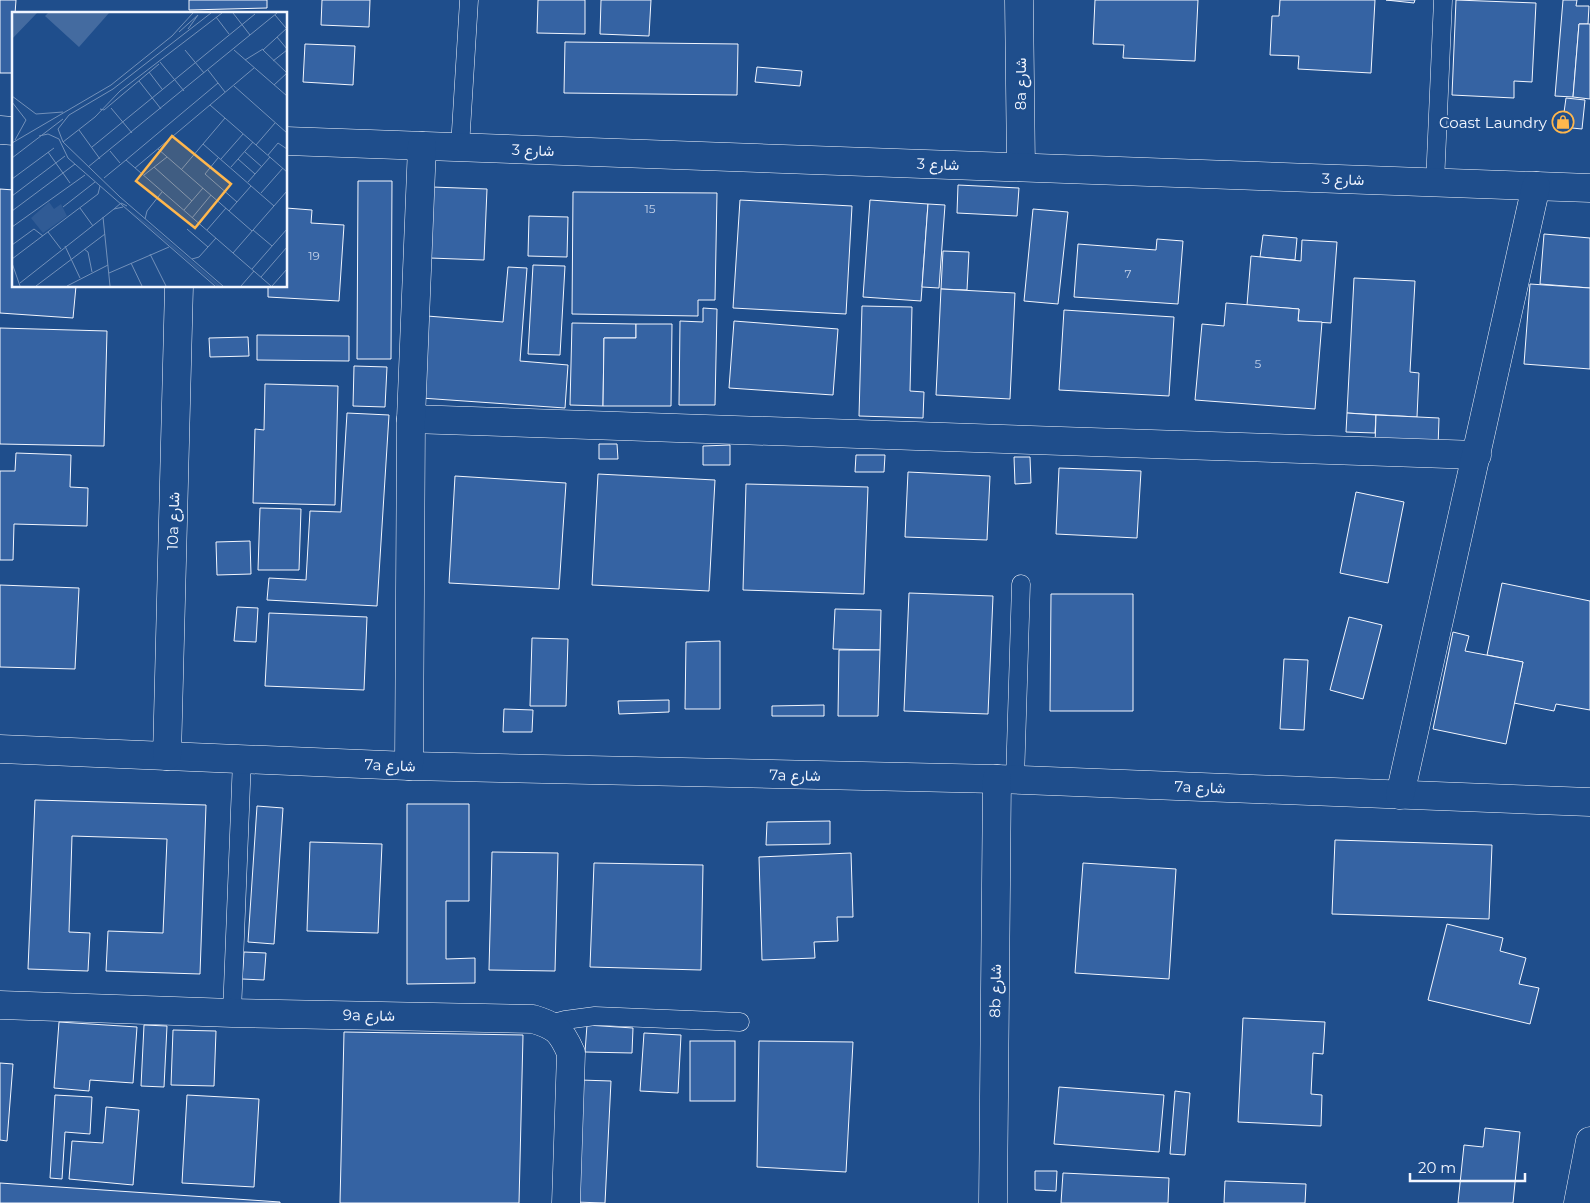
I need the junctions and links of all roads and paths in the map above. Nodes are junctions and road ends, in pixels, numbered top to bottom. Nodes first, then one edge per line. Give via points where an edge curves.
1 (470, 0) edge
2 (1020, 0) edge
3 (1442, 0) edge
4 (288, 141) edge
5 (422, 146) junction
6 (460, 147) junction
7 (1021, 167) junction
8 (1435, 183) junction
9 (1536, 186) junction
10 (1590, 188) edge
11 (179, 288) edge
12 (411, 419) junction
13 (1477, 455) junction
14 (1021, 584) dead end
15 (0, 749) edge
16 (166, 756) junction
17 (242, 759) junction
18 (409, 766) junction
19 (1006, 780) junction
20 (1400, 795) junction
21 (1590, 802) edge
22 (0, 1005) edge
23 (232, 1012) junction
24 (740, 1022) dead end
25 (550, 1024) junction
26 (1590, 1141) edge
27 (566, 1203) edge
28 (992, 1203) edge
29 (1578, 1203) edge

1 - 6 lane
2 - 7 street, 8a شارع
3 - 8 lane
4 - 5 street, شارع 3
5 - 6 street, شارع 3
5 - 12 street
6 - 7 street, شارع 3
7 - 8 street, شارع 3
8 - 9 street, شارع 3
9 - 10 street, شارع 3
9 - 13 street
11 - 16 street, 10a شارع
12 - 13 street
12 - 18 street
13 - 20 street
14 - 19 lane
15 - 16 street, 7a شارع
16 - 17 street, 7a شارع
17 - 18 street, 7a شارع
17 - 23 lane
18 - 19 street, 7a شارع
19 - 20 street, 7a شارع
19 - 28 street, 8b شارع
20 - 21 street, 7a شارع
22 - 23 street, 9a شارع
23 - 25 street, 9a شارع via 533,1019
24 - 25 lane via 595,1016
25 - 27 street via 564,1036 571,1053
26 - 29 street

